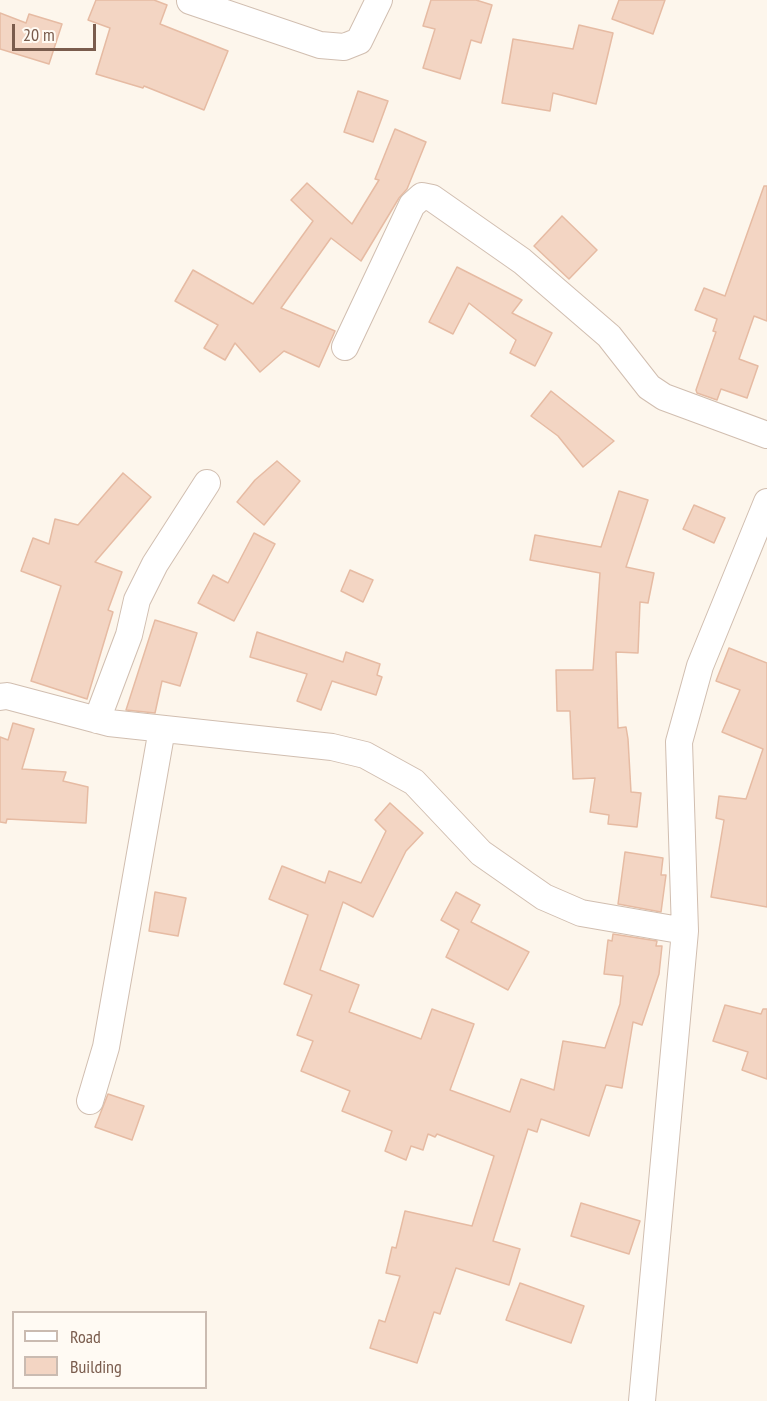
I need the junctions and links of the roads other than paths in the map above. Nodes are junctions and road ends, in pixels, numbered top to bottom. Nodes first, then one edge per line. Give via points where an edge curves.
1 (379, 0) edge
2 (190, 1) edge
3 (345, 347) dead end
4 (767, 435) edge
5 (207, 483) dead end
6 (767, 502) edge
7 (0, 697) edge
8 (98, 720) junction
9 (162, 729) junction
10 (685, 931) junction
11 (90, 1101) dead end
12 (642, 1401) edge

1 - 2 street via 359,41 344,47 320,45
3 - 4 street via 412,205 422,196 432,198 522,261 609,336 649,387 664,397
5 - 8 street via 155,564 137,600
6 - 10 street via 700,666 679,742
7 - 8 street
8 - 9 street
9 - 10 street via 332,747 365,755 414,782 481,852 544,897 581,913
9 - 11 street via 106,1047
10 - 12 street

